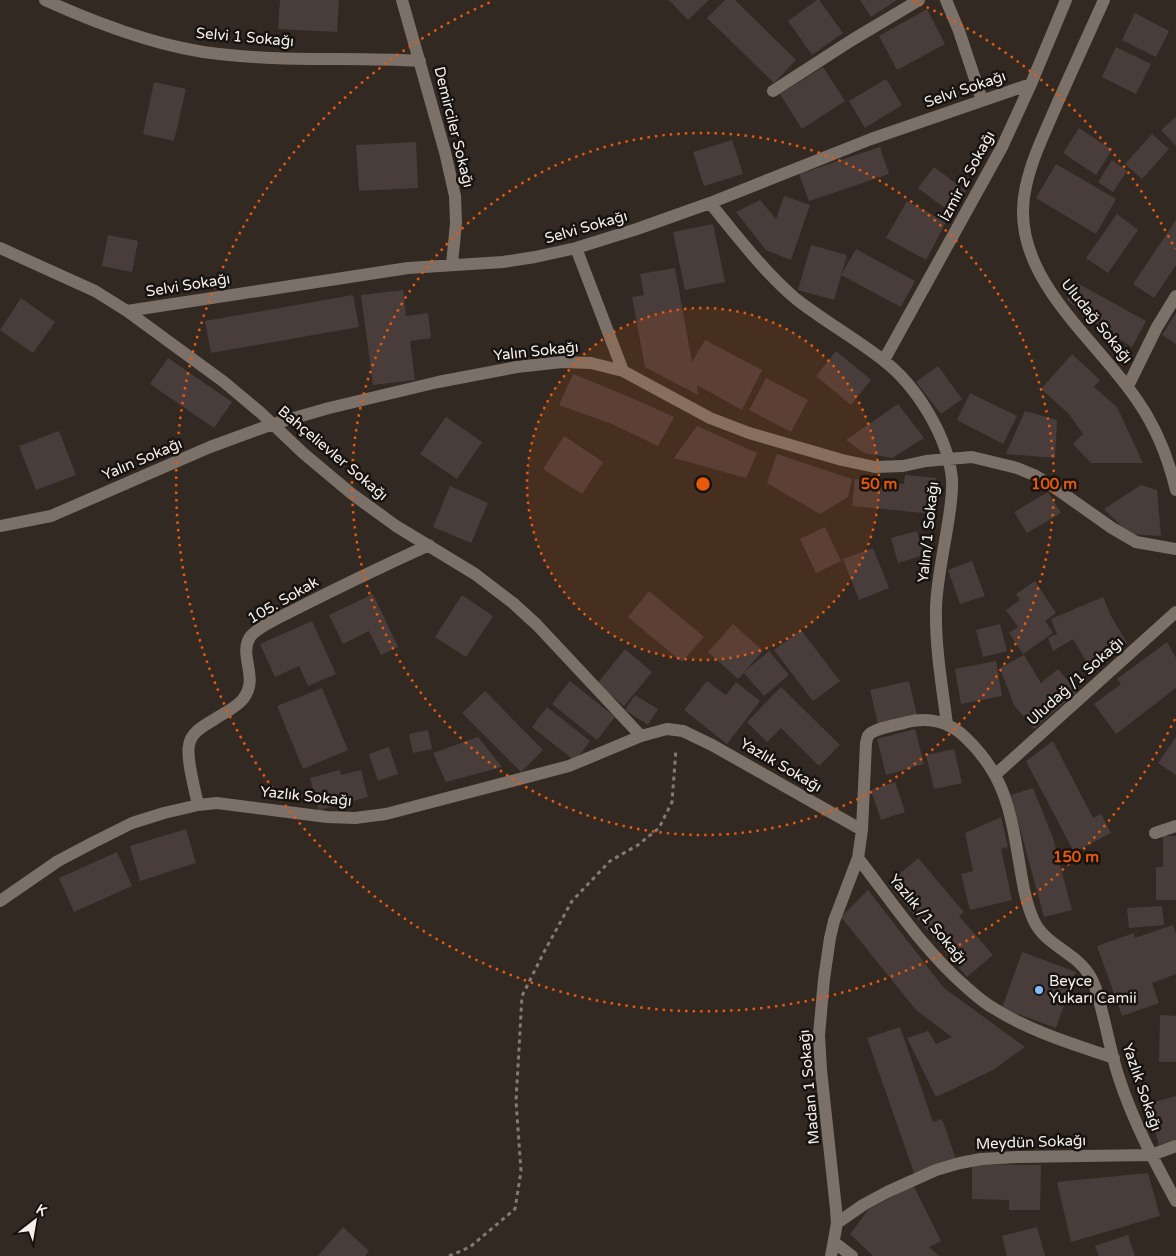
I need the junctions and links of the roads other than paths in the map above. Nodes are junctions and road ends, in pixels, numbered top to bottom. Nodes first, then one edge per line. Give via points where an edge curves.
1 (45, 0) edge
2 (402, 0) edge
3 (919, 0) edge
4 (946, 0) edge
5 (1066, 0) edge
6 (1104, 0) edge
7 (420, 61) junction
8 (1031, 84) junction
9 (773, 91) dead end
10 (982, 100) junction
11 (710, 203) junction
12 (0, 248) edge
13 (576, 248) junction
14 (452, 264) junction
15 (1176, 296) edge
16 (127, 311) junction
17 (884, 360) junction
18 (623, 372) junction
19 (1128, 386) junction
20 (273, 424) junction
21 (948, 458) junction
22 (1176, 490) edge
23 (0, 526) edge
24 (429, 545) junction
25 (1176, 549) edge
26 (1176, 612) edge
27 (947, 724) junction
28 (641, 736) junction
29 (996, 774) junction
30 (198, 805) junction
31 (1176, 826) edge
32 (862, 830) junction
33 (1155, 833) dead end
34 (858, 858) junction
35 (0, 901) edge
36 (1114, 1058) junction
37 (1176, 1146) edge
38 (1152, 1155) junction
39 (1176, 1200) edge
40 (837, 1223) junction
41 (835, 1243) junction
42 (832, 1256) edge
43 (852, 1256) edge

1 - 7 street, Selvi 1 Sokağı via 144,38 217,54
2 - 7 street, Demirciler Sokağı
3 - 9 street
4 - 10 street
5 - 8 street, İzmir 2 Sokağı
6 - 19 street, Uludağ Sokağı via 1033,164 1023,213 1025,233 1050,292
7 - 14 street, Demirciler Sokağı via 455,196
8 - 10 street, Selvi Sokağı
8 - 17 street, İzmir 2 Sokağı via 1002,148
10 - 11 street, Selvi Sokağı via 871,139
11 - 13 street, Selvi Sokağı
11 - 17 street, Yalın/1 Sokağı via 794,298
12 - 16 street, Bahçelievler Sokağı via 95,291
13 - 14 street, Selvi Sokağı via 503,262
13 - 18 street
14 - 16 street, Selvi Sokağı via 358,274
15 - 19 street
16 - 20 street, Bahçelievler Sokağı via 224,382
17 - 21 street, Yalın/1 Sokağı via 935,423
18 - 20 street, Yalın Sokağı via 592,363 562,362 517,367 392,392
18 - 21 street, Yalın Sokağı via 710,418 842,460 875,467
19 - 22 street, Uludağ Sokağı via 1159,436
20 - 23 street, Yalın Sokağı via 51,516
20 - 24 street, Bahçelievler Sokağı via 352,494
21 - 25 street, Yalın Sokağı via 972,457 1017,468 1051,485 1136,542
21 - 27 street, Yalın/1 Sokağı via 952,480 950,513 936,607
24 - 28 street, Bahçelievler Sokağı via 475,574 519,609
24 - 30 street, 105. Sokak via 318,598 250,637 246,650 250,688 242,701 202,726 189,745
26 - 29 street, Uludağ /1 Sokağı
27 - 29 street, Yazlık Sokağı via 978,749
27 - 32 street, Yazlık Sokağı via 914,721 868,735
28 - 30 street, Yazlık Sokağı via 569,766 386,814 327,817 216,803
28 - 32 street, Yazlık Sokağı via 667,729 683,731 712,744
29 - 36 street, Yazlık Sokağı via 1005,794 1030,912 1035,924 1049,939 1081,964 1091,977
30 - 35 street, Yazlık Sokağı via 132,823 58,861
31 - 33 street
32 - 34 street, Madan 1 Sokağı
34 - 36 street, Yazlık /1 Sokağı via 936,958 993,1008 1032,1030
34 - 40 street, Madan 1 Sokağı via 834,921 819,1035
36 - 38 street, Yazlık Sokağı via 1127,1100
37 - 38 street, Meydün Sokağı
38 - 39 street, Yazlık Sokağı
38 - 40 street, Meydün Sokağı via 981,1158 936,1170 887,1192
40 - 41 street, Madan 1 Sokağı
41 - 42 street, Madan 1 Sokağı
41 - 43 street

